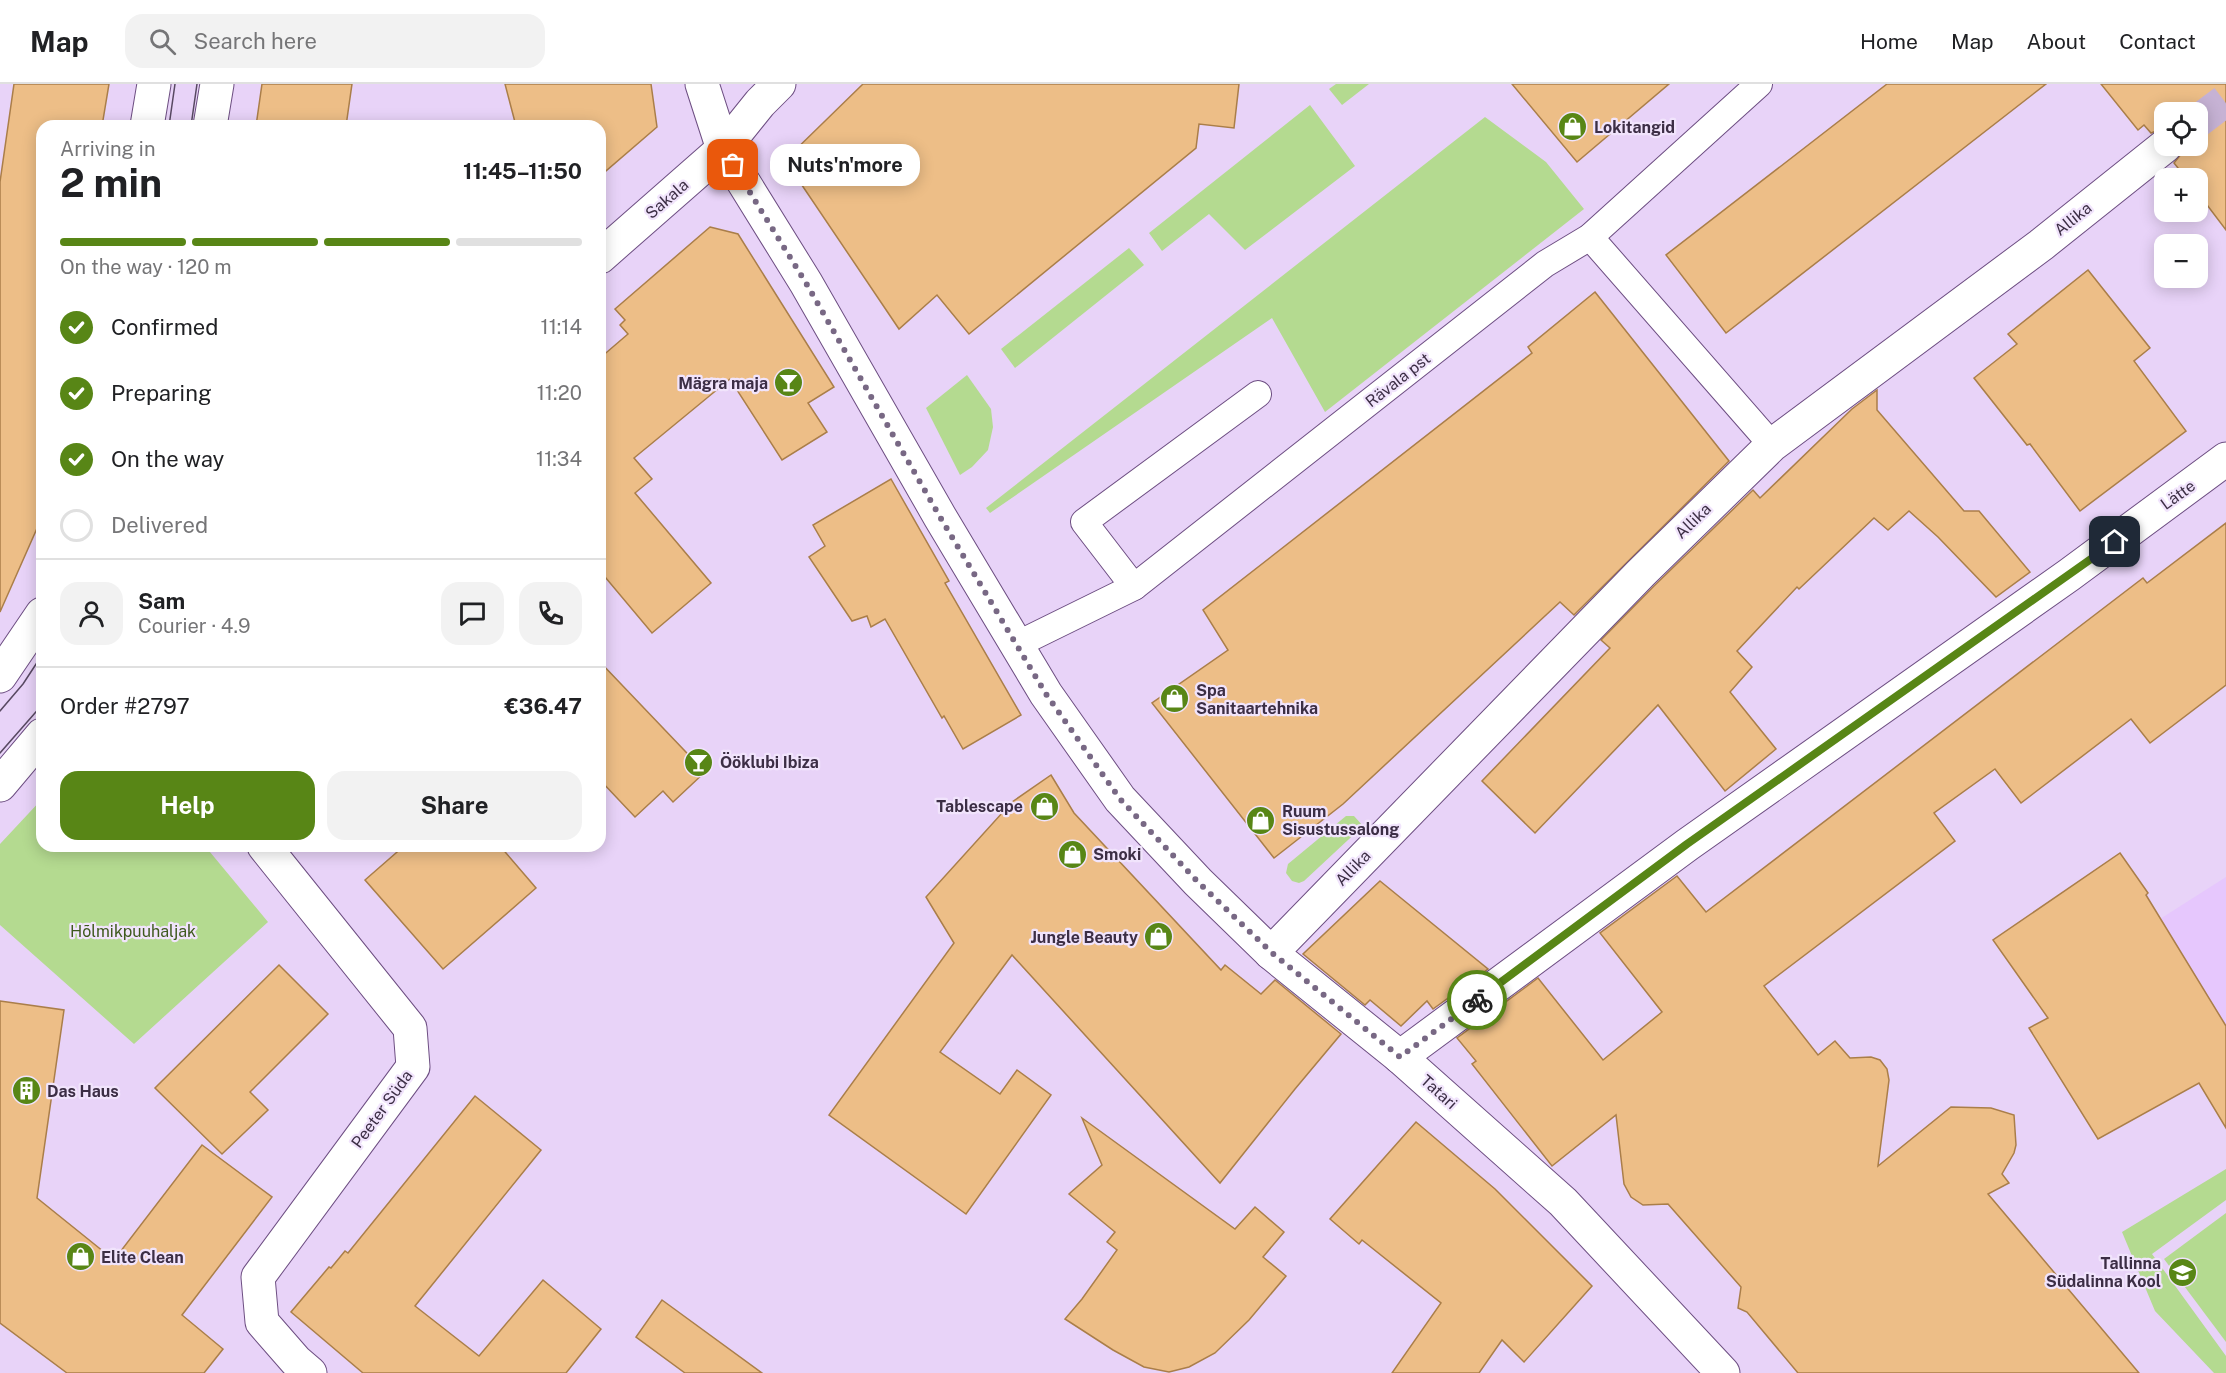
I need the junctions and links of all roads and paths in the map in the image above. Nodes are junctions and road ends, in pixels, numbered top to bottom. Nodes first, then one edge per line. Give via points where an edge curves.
1 (154, 84) edge
2 (217, 84) edge
3 (702, 84) edge
4 (779, 84) edge
5 (1759, 84) edge
6 (148, 120) edge
7 (211, 120) edge
8 (723, 150) junction
9 (2154, 155) edge
10 (1590, 237) junction
11 (606, 253) edge
12 (1258, 394) dead end
13 (1772, 445) junction
14 (2226, 459) edge
15 (1134, 587) junction
16 (36, 623) edge
17 (1016, 645) junction
18 (0, 676) edge
19 (36, 742) edge
20 (0, 785) edge
21 (269, 852) edge
22 (1271, 952) junction
23 (1400, 1057) junction
24 (310, 1373) edge
25 (1723, 1373) edge

1 - 6 street
2 - 7 street
3 - 8 street, Tatari
4 - 8 street, Sakala
5 - 10 lane, Rävala pst
8 - 11 street, Sakala
8 - 17 street, Tatari via 806,283
9 - 13 street, Allika via 2041,245
10 - 13 lane
10 - 15 lane, Rävala pst via 1545,264
12 - 15 lane via 1084,522
13 - 22 street, Allika via 1641,573
14 - 23 street, Lätte via 2069,575 1687,844
15 - 17 lane, Rävala pst
16 - 18 street
17 - 22 street, Tatari via 1120,799
19 - 20 street
21 - 24 street, Peeter Süda via 410,1028 412,1047 413,1067 258,1277 262,1322
22 - 23 street, Tatari
23 - 25 street, Tatari via 1563,1202

